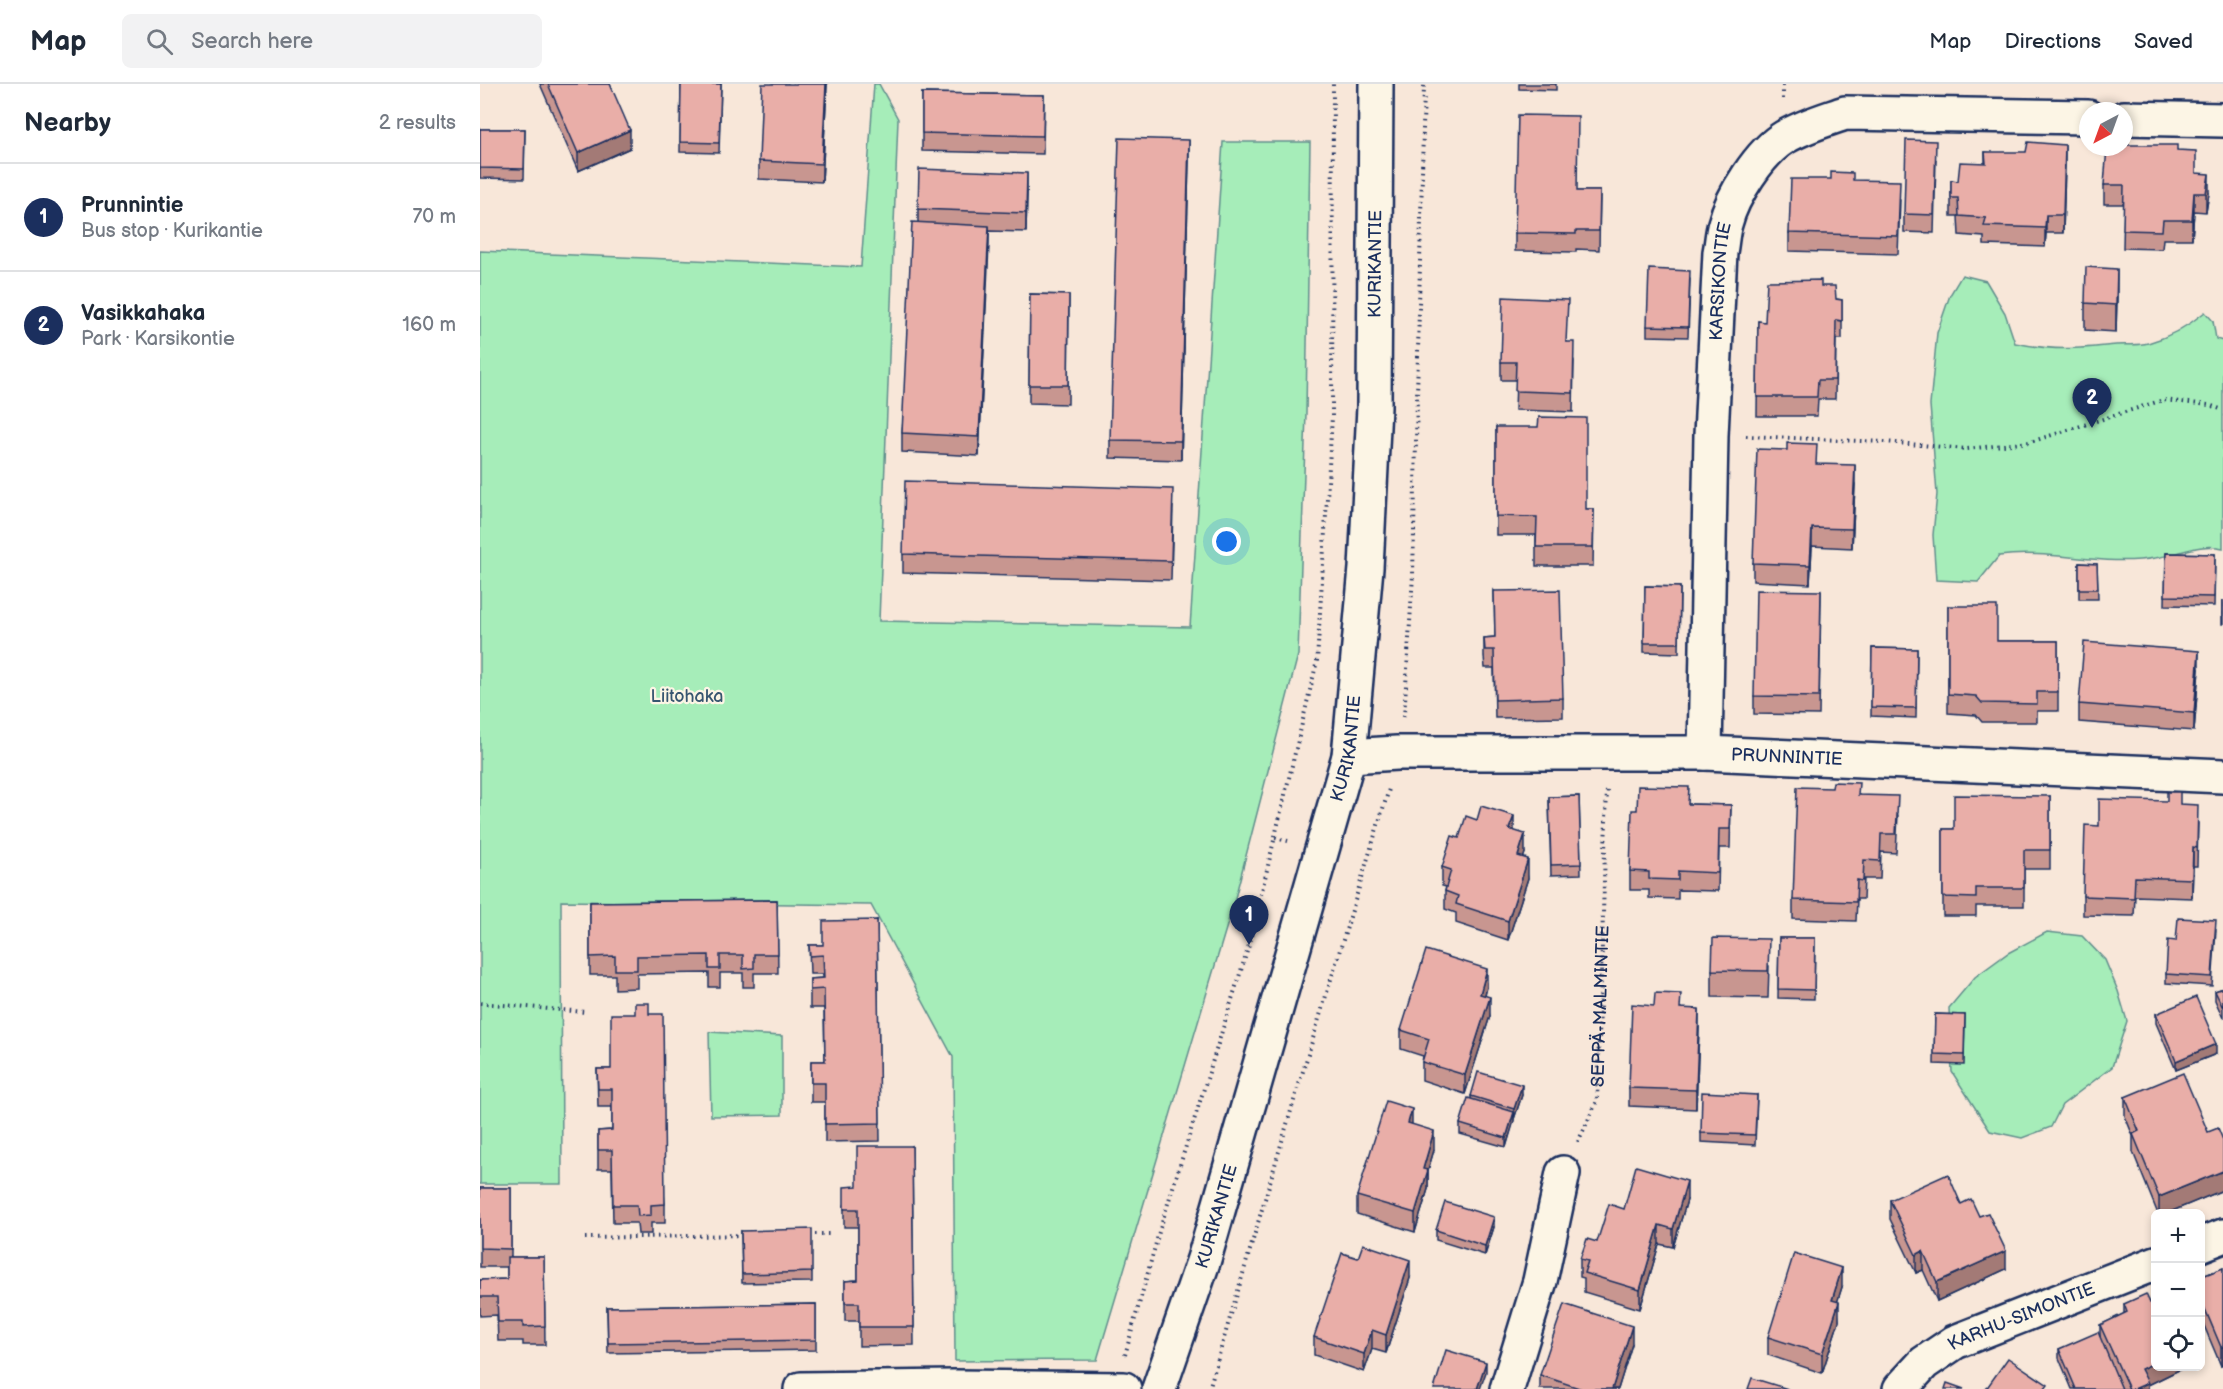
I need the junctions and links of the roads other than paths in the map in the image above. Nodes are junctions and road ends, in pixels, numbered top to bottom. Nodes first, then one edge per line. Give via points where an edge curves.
1 (1376, 84) edge
2 (2079, 117) edge
3 (2133, 118) edge
4 (2223, 120) edge
5 (1705, 753) junction
6 (1349, 756) junction
7 (2223, 776) edge
8 (1563, 1173) road end
9 (2223, 1236) edge
10 (2205, 1243) edge
11 (2151, 1265) edge
12 (1120, 1388) edge
13 (801, 1389) edge
14 (1159, 1389) edge
15 (1506, 1389) edge
16 (1900, 1389) edge

1 - 6 street, KURIKANTIE via 1374,407 1366,568
2 - 5 street, KARSIKONTIE via 1845,112 1782,139 1756,164 1738,194 1725,224 1720,252 1711,435
3 - 4 street
5 - 6 street, PRUNNINTIE
5 - 7 street, PRUNNINTIE
6 - 14 street, KURIKANTIE via 1204,1259
8 - 15 street via 1540,1281
9 - 10 street
11 - 16 street, KARHU-SIMONTIE via 1955,1342 1924,1363
12 - 13 street

